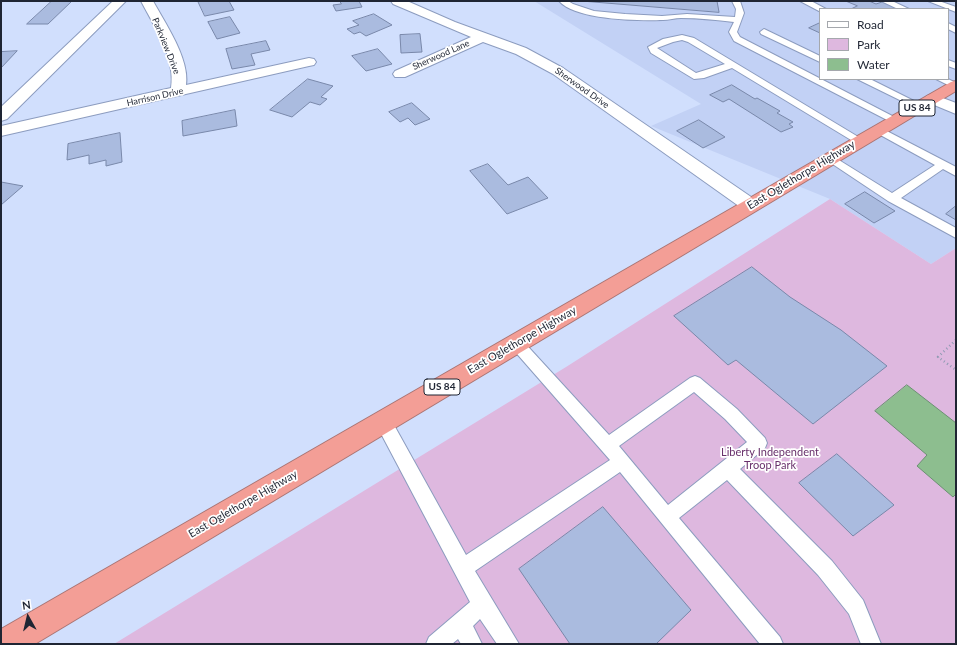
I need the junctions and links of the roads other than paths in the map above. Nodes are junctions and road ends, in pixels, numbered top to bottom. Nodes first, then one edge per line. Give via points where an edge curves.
1 (120, 1) edge
2 (147, 1) edge
3 (397, 1) edge
4 (563, 1) edge
5 (736, 1) edge
6 (804, 1) edge
7 (885, 1) edge
8 (932, 1) edge
9 (820, 8) edge
10 (902, 8) edge
11 (956, 10) edge
12 (739, 20) junction
13 (764, 32) dead end
14 (482, 37) junction
15 (819, 59) edge
16 (309, 62) dead end
17 (732, 65) junction
18 (400, 74) dead end
19 (865, 80) edge
20 (951, 83) edge
21 (178, 91) junction
22 (926, 103) junction
23 (956, 109) edge
24 (1, 116) edge
25 (878, 130) junction
26 (1, 131) edge
27 (830, 158) junction
28 (942, 165) junction
29 (956, 172) edge
30 (892, 198) junction
31 (750, 205) junction
32 (956, 234) edge
33 (516, 343) junction
34 (384, 421) junction
35 (608, 444) junction
36 (622, 461) junction
37 (727, 468) junction
38 (667, 517) junction
39 (462, 569) junction
40 (482, 604) junction
41 (461, 624) junction
42 (5, 644) edge
43 (436, 644) edge
44 (472, 644) edge
45 (509, 644) edge
46 (773, 644) edge
47 (871, 644) edge

1 - 24 street
2 - 21 street, Parkview Drive via 178,69
3 - 14 street, Sherwood Drive
4 - 12 lane via 576,10 598,13
5 - 12 lane via 741,17
6 - 9 lane
7 - 10 lane
8 - 11 lane
12 - 25 lane via 733,32 737,39
13 - 15 lane
14 - 18 street, Sherwood Lane
14 - 31 street, Sherwood Drive via 521,51 558,71
16 - 21 street, Harrison Drive
17 - 17 lane via 687,38 652,47 654,51 694,76
17 - 25 lane
19 - 22 lane
20 - 22 highway, East Oglethorpe Highway / US 84
21 - 26 street, Harrison Drive
22 - 23 street
22 - 25 highway, East Oglethorpe Highway / US 84
25 - 27 highway, East Oglethorpe Highway / US 84
25 - 28 lane
27 - 30 lane
27 - 31 highway, East Oglethorpe Highway / US 84
28 - 29 lane
28 - 30 lane
30 - 32 lane
31 - 33 highway, East Oglethorpe Highway / US 84
33 - 34 highway, East Oglethorpe Highway / US 84
33 - 35 lane
34 - 39 lane
34 - 42 highway, East Oglethorpe Highway / US 84
35 - 36 lane
35 - 37 lane via 695,383 731,414 759,443
36 - 38 lane
36 - 39 lane
37 - 38 lane
37 - 47 lane via 825,568 856,607
38 - 46 lane
39 - 40 lane
40 - 41 lane
40 - 45 lane
41 - 43 lane
41 - 44 lane

